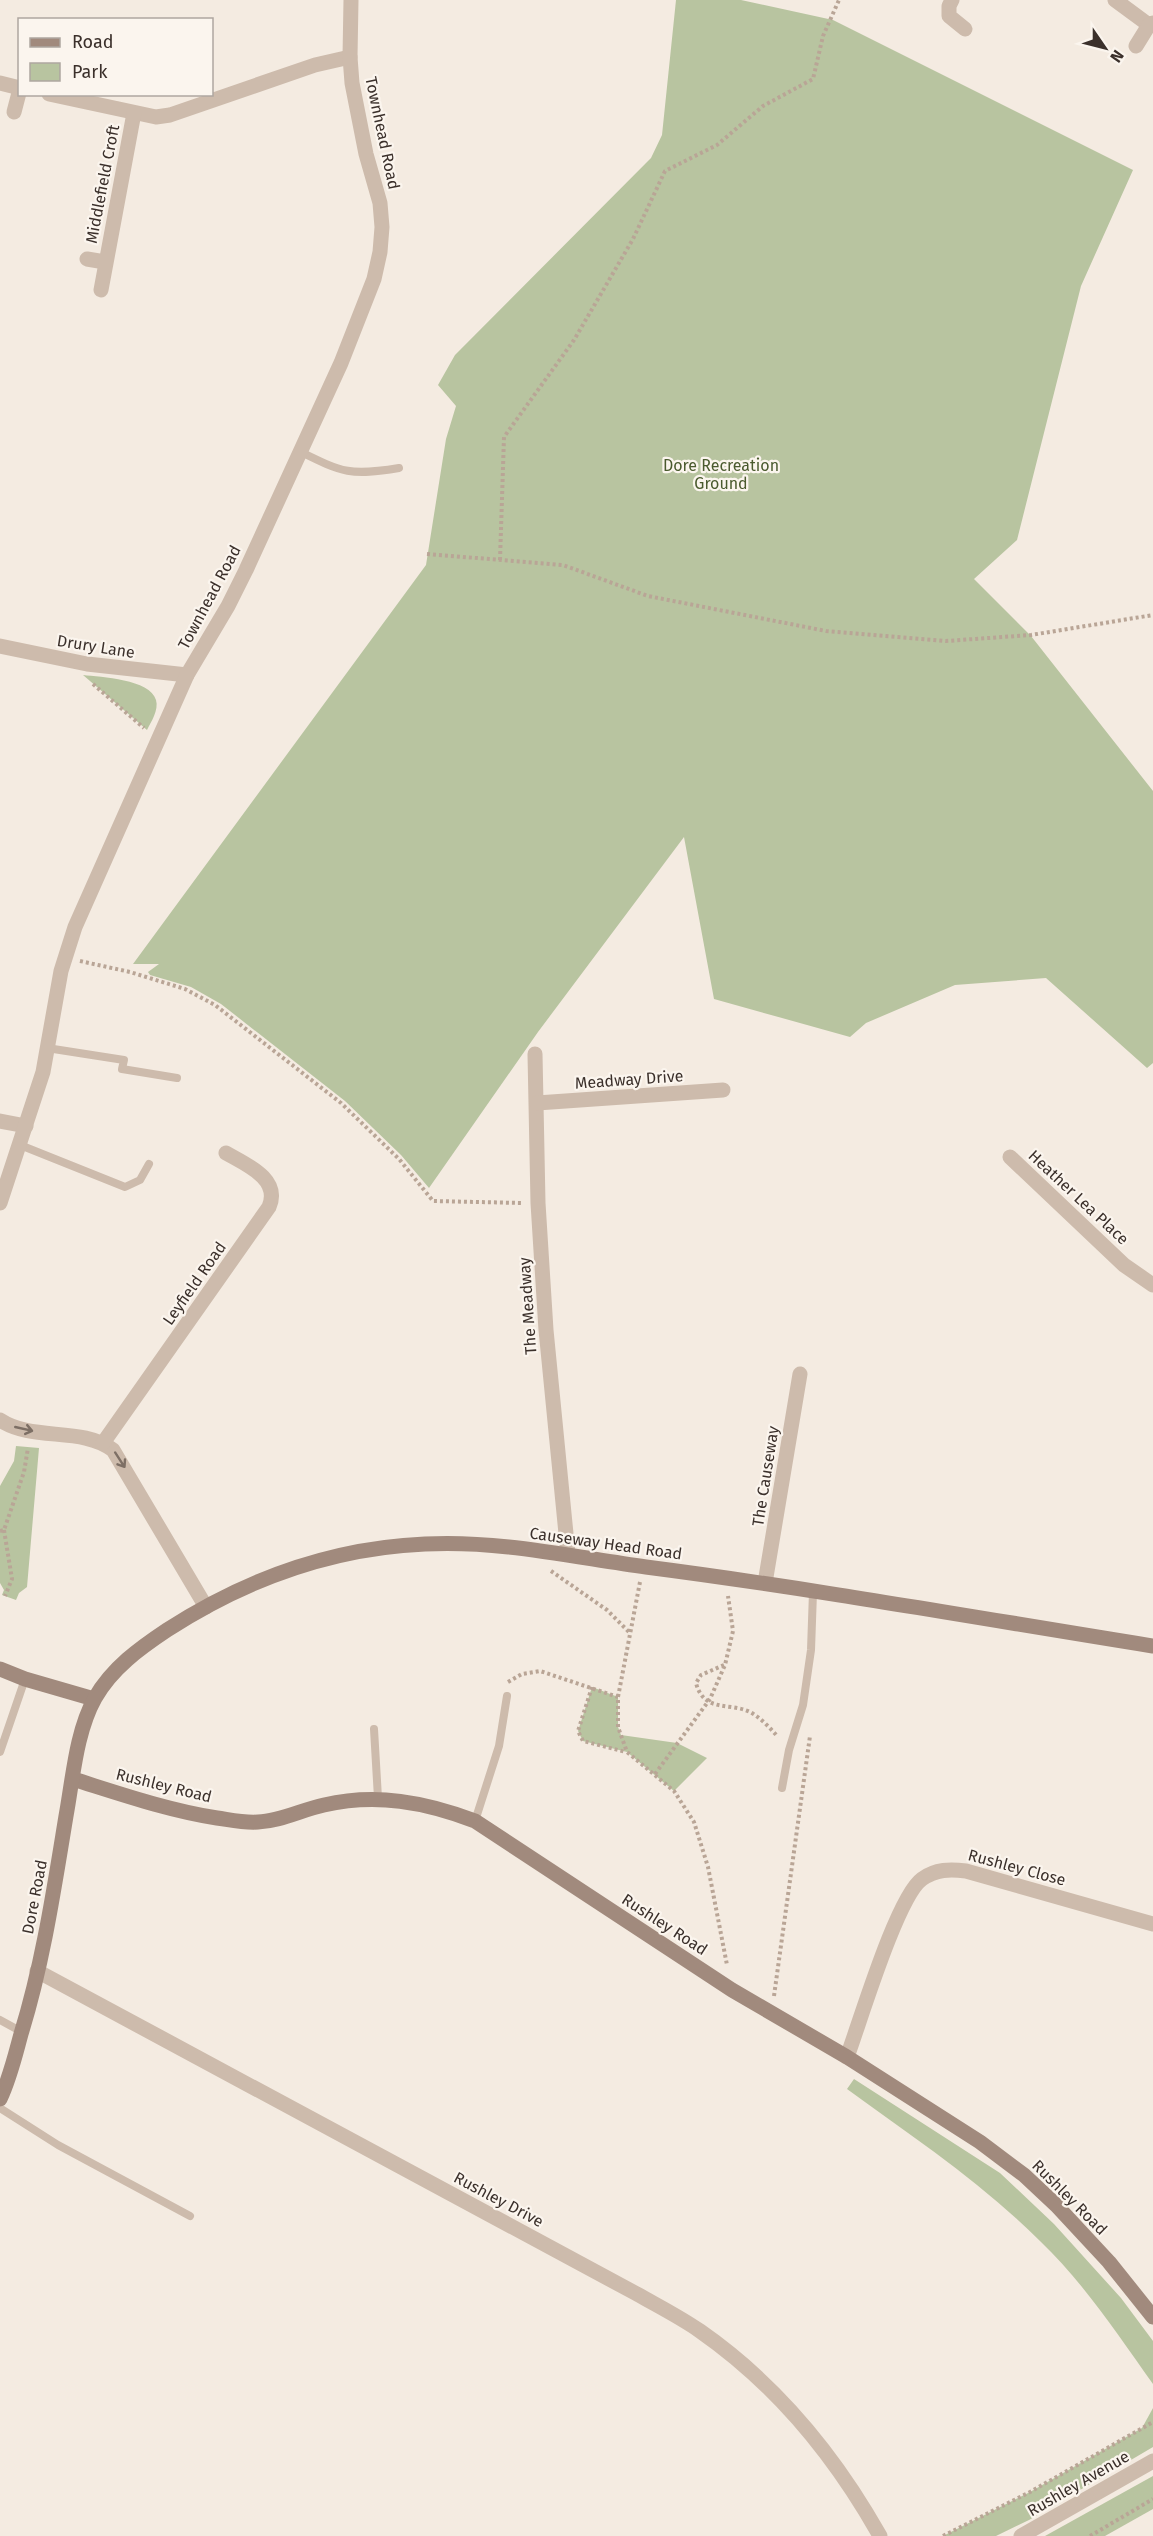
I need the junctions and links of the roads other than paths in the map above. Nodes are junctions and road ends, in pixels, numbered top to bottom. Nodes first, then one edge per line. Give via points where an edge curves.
1 (351, 0) edge
2 (952, 0) edge
3 (1115, 0) edge
4 (1151, 24) edge
5 (965, 29) dead end
6 (1136, 46) dead end
7 (350, 57) junction
8 (0, 83) edge
9 (18, 88) edge
10 (18, 96) edge
11 (58, 96) edge
12 (14, 112) dead end
13 (134, 113) junction
14 (87, 259) dead end
15 (105, 262) junction
16 (101, 290) dead end
17 (299, 451) junction
18 (399, 468) dead end
19 (0, 646) edge
20 (187, 675) junction
21 (47, 1048) junction
22 (534, 1054) dead end
23 (177, 1078) dead end
24 (723, 1090) dead end
25 (537, 1103) junction
26 (0, 1121) edge
27 (26, 1126) junction
28 (20, 1145) junction
29 (226, 1153) dead end
30 (1010, 1157) dead end
31 (149, 1164) dead end
32 (0, 1203) edge
33 (1153, 1285) edge
34 (800, 1374) dead end
35 (0, 1420) edge
36 (103, 1443) junction
37 (568, 1554) junction
38 (765, 1583) junction
39 (813, 1592) junction
40 (206, 1607) junction
41 (1153, 1646) edge
42 (0, 1669) edge
43 (25, 1679) junction
44 (507, 1696) road end
45 (94, 1699) junction
46 (374, 1729) dead end
47 (0, 1752) edge
48 (73, 1779) junction
49 (782, 1788) dead end
50 (378, 1798) junction
51 (474, 1821) junction
52 (1153, 1923) edge
53 (37, 1971) junction
54 (0, 2020) edge
55 (22, 2032) junction
56 (847, 2057) junction
57 (0, 2099) edge
58 (0, 2108) edge
59 (190, 2216) dead end
60 (1153, 2317) edge
61 (1153, 2461) edge
62 (880, 2536) edge
63 (1021, 2536) edge

1 - 7 street, Townhead Road
2 - 5 street via 949,16
3 - 4 street
4 - 6 street
7 - 13 street via 257,83 170,115
7 - 17 street, Townhead Road via 358,116 380,203 380,252 358,322
8 - 9 street
10 - 12 street
11 - 13 street
13 - 15 street, Middlefield Croft
14 - 15 street, Middlefield Croft
15 - 16 street, Middlefield Croft
17 - 18 lane via 349,472
17 - 20 street, Townhead Road via 232,597
19 - 20 street, Drury Lane via 87,664
20 - 21 street, Townhead Road via 75,927
21 - 23 lane via 124,1060 122,1069
21 - 27 street, Townhead Road
22 - 25 street, The Meadway
24 - 25 street, Meadway Drive
25 - 37 street, The Meadway via 546,1330
26 - 27 street
27 - 28 street, Townhead Road
28 - 31 lane via 125,1187 140,1180
28 - 32 street, Townhead Road
29 - 36 street, Leyfield Road via 264,1176 273,1197 269,1207
30 - 33 street, Heather Lea Place via 1124,1265
34 - 38 street, The Causeway
35 -> 36 street via 21,1429
36 -> 40 street via 119,1456
37 - 38 street, Causeway Head Road
37 - 40 street, Causeway Head Road via 471,1544 379,1548 294,1566
38 - 39 street, Causeway Head Road
39 - 41 street, Causeway Head Road
39 - 49 lane via 804,1705
40 - 45 street, Causeway Head Road via 128,1658
42 - 43 street
43 - 45 street
43 - 47 lane
44 - 51 lane via 499,1746
45 - 48 street, Dore Road
46 - 50 lane
48 - 50 street, Rushley Road via 178,1811 256,1822 331,1804
48 - 53 street, Dore Road
50 - 51 street, Rushley Road via 444,1810
51 - 56 street, Rushley Road via 732,1990
52 - 56 street, Rushley Close via 966,1871 933,1872 911,1889 896,1921
53 - 55 street, Dore Road
53 - 62 street, Rushley Drive via 699,2330 767,2386 799,2420 841,2472
54 - 55 lane
55 - 57 street, Dore Road
56 - 60 street, Rushley Road via 980,2142 1024,2175 1109,2262
58 - 59 lane via 58,2145
61 - 63 street, Rushley Avenue

